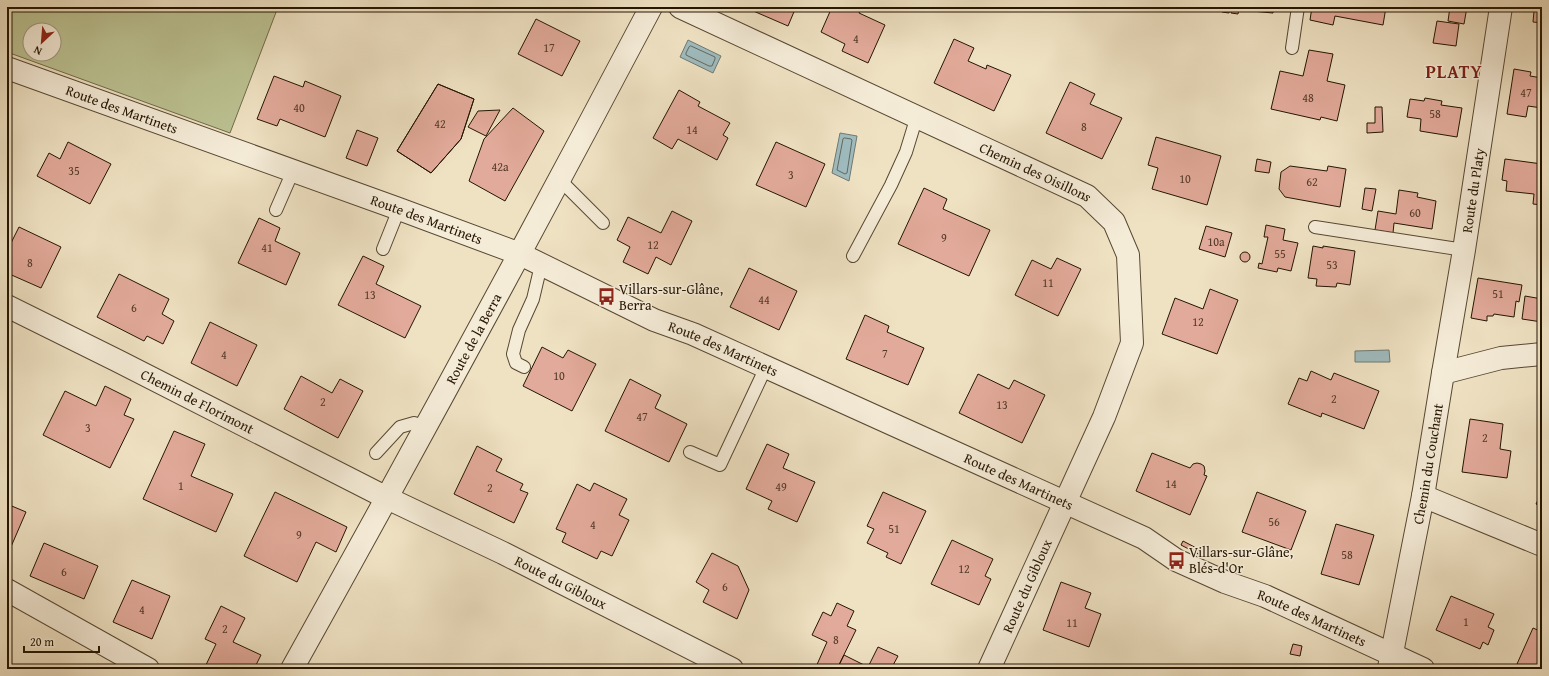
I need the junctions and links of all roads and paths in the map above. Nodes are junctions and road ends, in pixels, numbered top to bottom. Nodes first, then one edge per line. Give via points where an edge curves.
1 (652, 7) edge
2 (680, 7) edge
3 (1298, 7) edge
4 (1501, 7) edge
5 (1292, 48) dead end
6 (7, 68) edge
7 (917, 116) junction
8 (293, 171) junction
9 (560, 180) junction
10 (399, 209) junction
11 (276, 210) dead end
12 (603, 223) dead end
13 (1315, 227) dead end
14 (382, 249) dead end
15 (1464, 250) junction
16 (520, 254) junction
17 (853, 256) dead end
18 (541, 265) junction
19 (7, 306) edge
20 (1542, 354) edge
21 (524, 366) dead end
22 (766, 368) junction
23 (1443, 373) junction
24 (427, 427) junction
25 (690, 452) dead end
26 (376, 453) dead end
27 (1423, 496) junction
28 (388, 498) junction
29 (1065, 504) junction
30 (1542, 545) edge
31 (7, 590) edge
32 (1390, 661) edge
33 (148, 669) edge
34 (292, 669) edge
35 (732, 669) edge
36 (990, 669) edge
37 (1423, 669) edge

1 - 9 street, Route de la Berra
2 - 7 street, Chemin des Oisillons
3 - 5 lane
4 - 15 street, Route du Platy
6 - 8 street, Route des Martinets
7 - 17 lane via 906,152 891,185
7 - 29 street, Chemin des Oisillons via 1087,196 1114,222 1128,255 1132,343 1104,417
8 - 10 street, Route des Martinets
8 - 11 lane
9 - 12 lane
9 - 16 street, Route de la Berra
10 - 14 lane
10 - 16 street, Route des Martinets
13 - 15 lane
15 - 23 street, Route du Platy
16 - 18 street, Route des Martinets
16 - 24 street, Route de la Berra
18 - 21 lane via 533,299 513,354 516,363
18 - 22 street, Route des Martinets via 654,320 693,334
19 - 28 street, Chemin de Florimont
20 - 23 street via 1501,358
22 - 25 lane via 720,466
22 - 29 street, Route des Martinets
23 - 27 street, Chemin du Couchant
24 - 26 lane via 414,423 400,426
24 - 28 street, Route de la Berra
27 - 30 street
27 - 32 street, Chemin du Couchant
28 - 34 street, Route de la Berra
28 - 35 street, Route du Gibloux
29 - 32 street, Route des Martinets via 1144,538 1176,560 1265,596
29 - 36 street, Route du Gibloux
31 - 33 street
32 - 37 street, Route des Martinets

